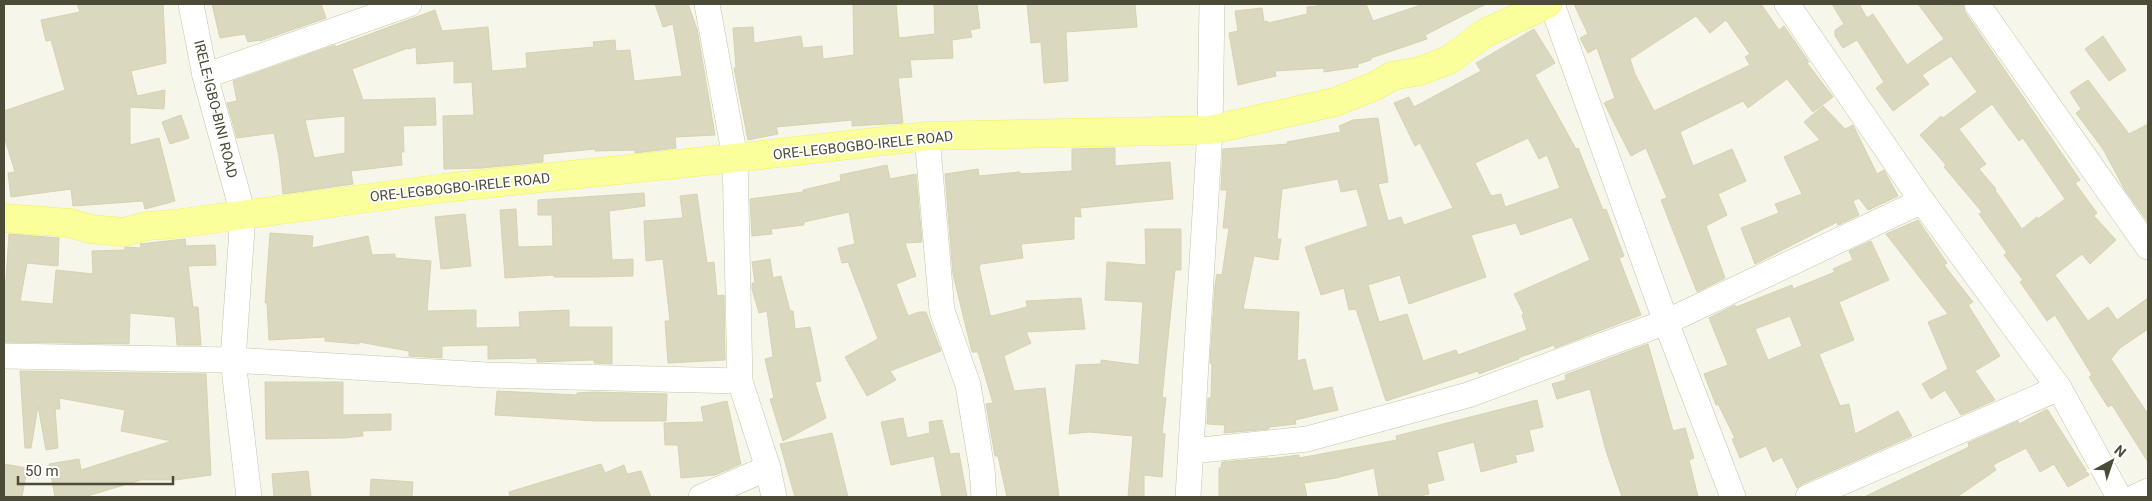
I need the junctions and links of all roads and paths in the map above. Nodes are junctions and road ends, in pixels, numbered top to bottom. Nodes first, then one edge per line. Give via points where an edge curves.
1 (191, 4) edge
2 (409, 4) edge
3 (707, 4) edge
4 (1212, 4) edge
5 (1550, 4) edge
6 (1787, 4) edge
7 (1976, 4) edge
8 (205, 76) junction
9 (1210, 130) junction
10 (927, 136) junction
11 (735, 158) junction
12 (1922, 201) junction
13 (243, 214) junction
14 (4, 218) edge
15 (2148, 247) edge
16 (1666, 322) junction
17 (4, 356) edge
18 (233, 360) junction
19 (740, 382) junction
20 (2058, 388) junction
21 (1192, 451) junction
22 (768, 468) junction
23 (2148, 491) edge
24 (250, 497) edge
25 (701, 497) edge
26 (774, 497) edge
27 (984, 497) edge
28 (1188, 497) edge
29 (1734, 497) edge
30 (1808, 497) edge
31 (2119, 497) edge
32 (2135, 497) edge

1 - 8 street, IRELE-IGBO-BINI ROAD
2 - 8 street
3 - 11 street
4 - 9 street
5 - 9 main road, ORE-LEGBOGBO-IRELE ROAD via 1485,33 1449,60 1420,71 1392,76 1335,102
5 - 16 street
6 - 12 street
7 - 15 street
8 - 13 street, IRELE-IGBO-BINI ROAD
9 - 10 main road, ORE-LEGBOGBO-IRELE ROAD
9 - 21 street
10 - 11 main road, ORE-LEGBOGBO-IRELE ROAD
10 - 27 street via 942,311 968,385
11 - 13 main road, ORE-LEGBOGBO-IRELE ROAD via 444,188
11 - 19 street
12 - 16 street
12 - 20 street
13 - 14 main road, ORE-LEGBOGBO-IRELE ROAD via 124,232 90,229 70,223
13 - 18 street, IRELE-IGBO-BINI ROAD
16 - 21 street via 1468,395 1307,439
16 - 29 street
17 - 18 street
18 - 19 street via 486,375
18 - 24 street, IRELE-IGBO-BINI ROAD
19 - 22 street
20 - 30 street
20 - 31 street
21 - 28 street
22 - 25 street
22 - 26 street
23 - 32 street

